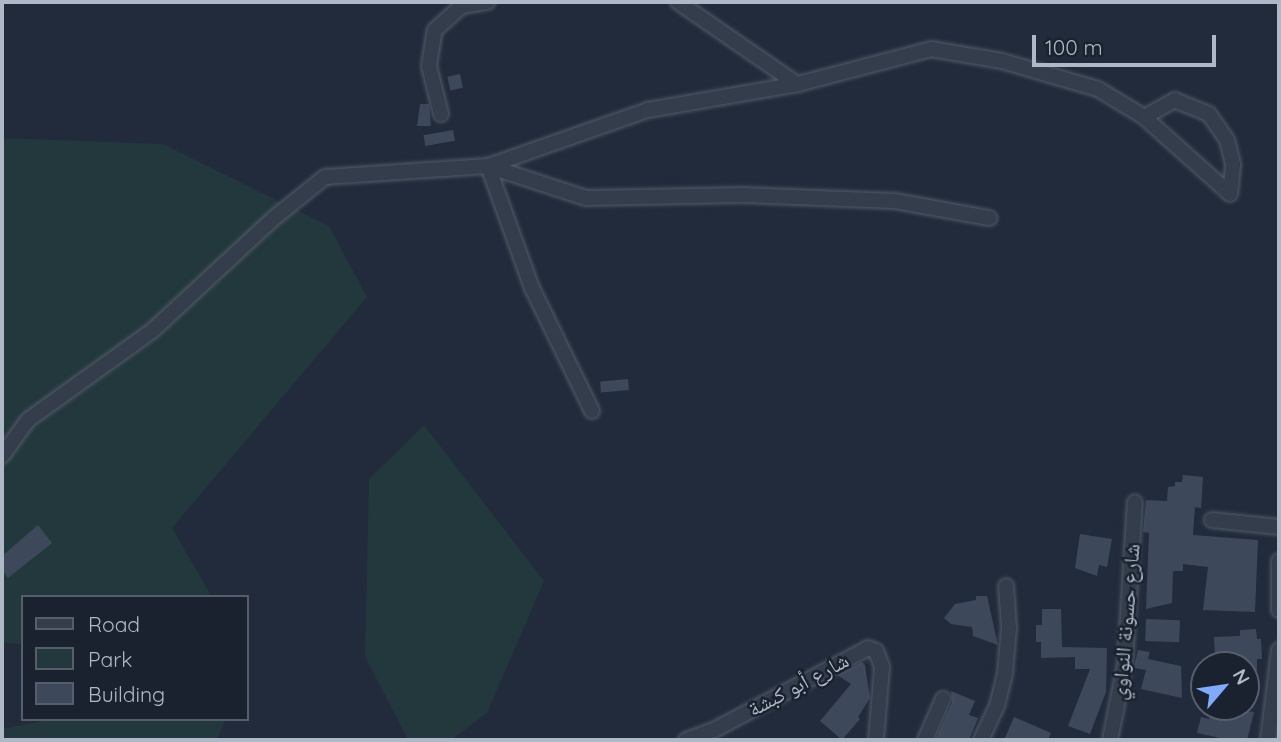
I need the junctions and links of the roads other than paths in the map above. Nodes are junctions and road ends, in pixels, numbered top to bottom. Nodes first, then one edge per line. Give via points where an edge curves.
1 (488, 2) edge
2 (678, 2) edge
3 (797, 84) junction
4 (441, 114) dead end
5 (1144, 117) junction
6 (488, 166) junction
7 (989, 218) dead end
8 (592, 411) dead end
9 (2, 456) edge
10 (1135, 502) dead end
11 (1212, 520) dead end
12 (1279, 527) edge
13 (1279, 561) edge
14 (1006, 586) dead end
15 (1279, 610) edge
16 (1279, 650) edge
17 (943, 699) dead end
18 (717, 735) edge
19 (686, 740) edge
20 (876, 740) edge
21 (925, 740) edge
22 (981, 740) edge
23 (1110, 740) edge
24 (1268, 740) edge

1 - 4 street via 462,6 435,30 429,66
2 - 3 street
3 - 5 street via 931,49 1002,61 1098,89
3 - 6 street via 648,110
5 - 5 street via 1173,143 1230,194 1233,164 1227,140 1209,114 1175,100
6 - 7 street via 586,198 743,195 895,201
6 - 8 street via 532,288
6 - 9 street via 325,177 152,331 28,421
10 - 23 street, شارع حسونة النواوي via 1125,664
11 - 12 street
13 - 15 street
14 - 22 street via 1005,673 997,706
16 - 24 street
17 - 21 street
18 - 19 street, شارع أبو كبشة
18 - 20 street, شارع أبو كبشة via 856,653 873,648 882,667

